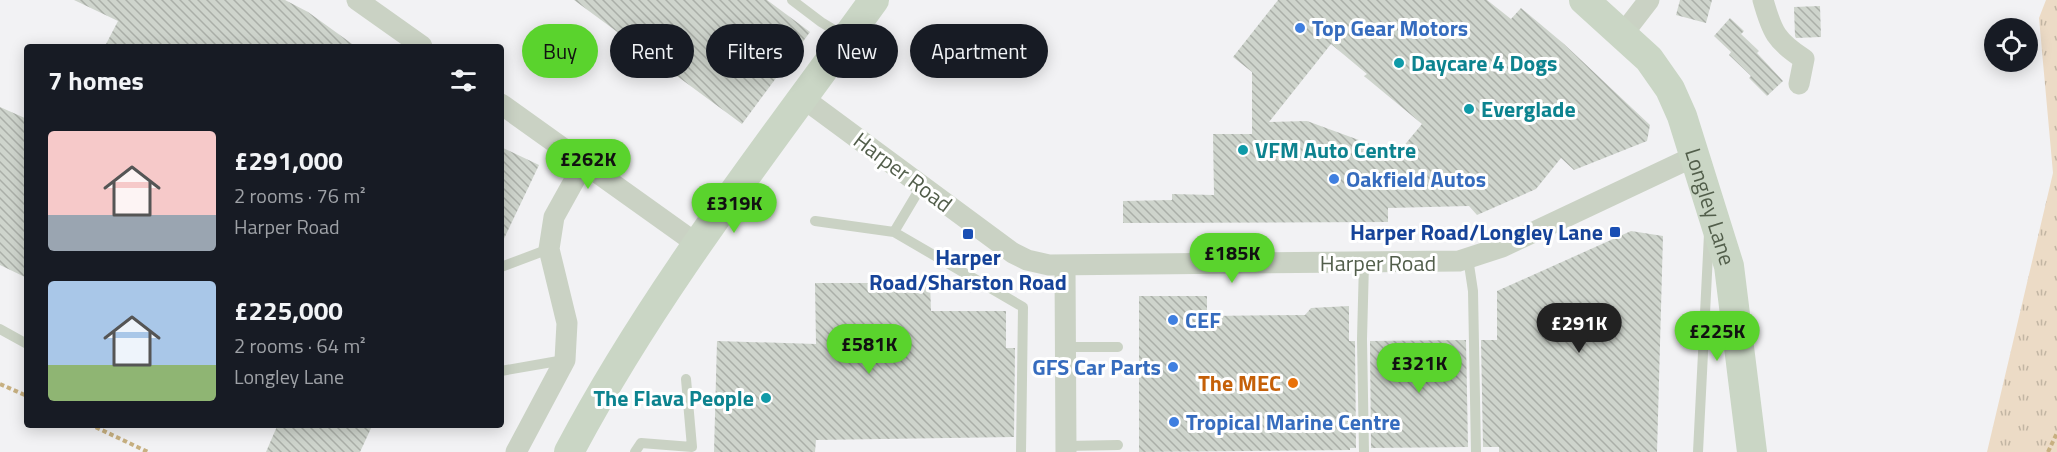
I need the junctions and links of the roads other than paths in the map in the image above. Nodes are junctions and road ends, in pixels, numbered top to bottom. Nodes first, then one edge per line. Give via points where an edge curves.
1 (357, 0) edge
2 (874, 0) edge
3 (1584, 0) edge
4 (1649, 0) edge
5 (1763, 0) edge
6 (797, 2) edge
7 (827, 24) edge
8 (856, 24) edge
9 (1622, 35) junction
10 (419, 44) edge
11 (817, 78) edge
12 (1799, 84) dead end
13 (803, 98) junction
14 (504, 106) edge
15 (1695, 156) junction
16 (584, 163) junction
17 (922, 185) junction
18 (1710, 205) junction
19 (815, 221) dead end
20 (894, 232) junction
21 (697, 244) junction
22 (549, 249) junction
23 (1468, 258) junction
24 (1364, 263) junction
25 (504, 266) edge
26 (1065, 266) junction
27 (0, 329) edge
28 (24, 342) edge
29 (1065, 347) junction
30 (1118, 347) dead end
31 (564, 360) junction
32 (504, 370) edge
33 (686, 379) dead end
34 (1118, 445) dead end
35 (1066, 449) edge
36 (516, 452) edge
37 (569, 452) edge
38 (635, 452) edge
39 (1021, 452) edge
40 (1364, 452) edge
41 (1476, 452) edge
42 (1698, 452) edge
43 (1752, 452) edge

1 - 10 street
2 - 8 main road
3 - 9 main road, Longley Lane
4 - 9 street
5 - 12 street via 1770,24 1784,46 1804,59
6 - 7 lane
9 - 15 main road, Longley Lane via 1649,59 1670,89
11 - 13 main road
13 - 17 street, Harper Road
13 - 21 main road
14 - 16 street
15 - 18 main road, Longley Lane
15 - 23 street, Harper Road via 1502,247
16 - 21 street
16 - 22 street via 554,217
17 - 20 lane
17 - 26 street, Harper Road via 1013,253 1037,263
18 - 42 lane
18 - 43 main road, Longley Lane via 1729,266
19 - 20 lane
20 - 39 lane via 1023,307
21 - 37 main road
22 - 25 lane
22 - 31 street via 567,323
23 - 24 street, Harper Road via 1449,262
23 - 41 lane via 1473,291
24 - 26 street, Harper Road
24 - 40 lane
26 - 29 street
27 - 28 lane
29 - 30 lane
29 - 35 street
31 - 32 lane
31 - 36 street
33 - 38 lane via 692,447 641,443
34 - 35 lane

